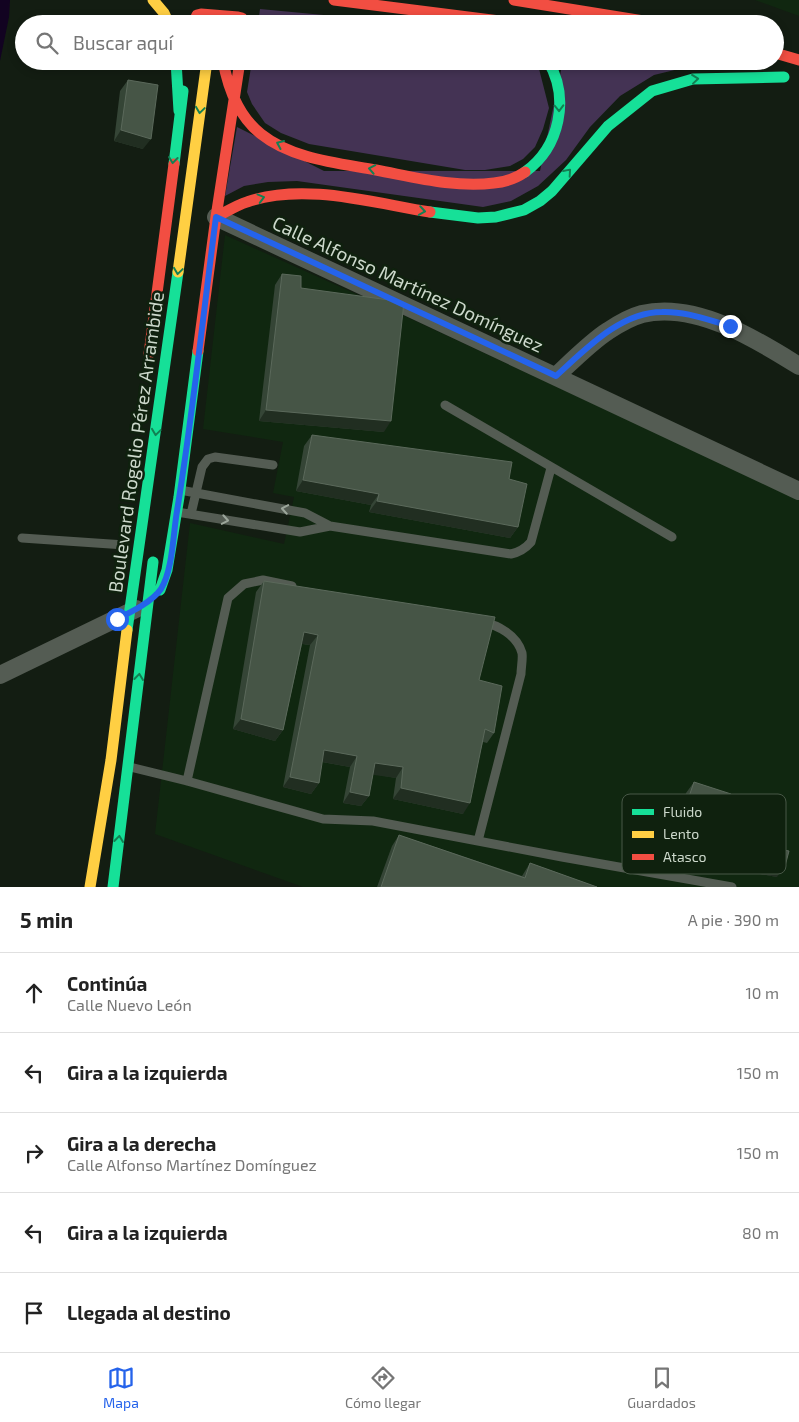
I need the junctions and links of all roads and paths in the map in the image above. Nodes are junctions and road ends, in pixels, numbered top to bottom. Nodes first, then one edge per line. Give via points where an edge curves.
1 (153, 0) edge
2 (215, 0) edge
3 (334, 0) edge
4 (514, 0) edge
5 (631, 6) dead end
6 (225, 8) dead end
7 (165, 15) edge
8 (197, 15) edge
9 (213, 15) edge
10 (213, 15) edge
11 (224, 15) edge
12 (441, 15) edge
13 (608, 15) edge
14 (645, 15) edge
15 (784, 56) edge
16 (799, 60) edge
17 (177, 70) edge
18 (186, 70) edge
19 (206, 70) edge
20 (217, 70) edge
21 (226, 70) edge
22 (239, 70) edge
23 (552, 70) edge
24 (759, 70) edge
25 (179, 111) junction
26 (208, 140) dead end
27 (216, 217) junction
28 (148, 365) dead end
29 (799, 366) edge
30 (556, 376) junction
31 (445, 405) dead end
32 (273, 465) dead end
33 (552, 468) junction
34 (180, 490) junction
35 (799, 491) edge
36 (195, 493) junction
37 (177, 512) junction
38 (190, 514) junction
39 (330, 526) junction
40 (127, 531) dead end
41 (672, 537) dead end
42 (22, 538) dead end
43 (124, 549) joint
44 (154, 552) dead end
45 (302, 588) edge
46 (148, 600) junction
47 (122, 612) junction
48 (475, 620) edge
49 (0, 675) edge
50 (111, 760) junction
51 (128, 767) junction
52 (186, 781) junction
53 (478, 841) junction
54 (622, 867) edge
55 (660, 874) edge
56 (90, 887) edge
57 (113, 887) edge
58 (732, 887) edge

1 - 7 main road
2 - 9 main road
3 - 12 main road
4 - 13 main road
5 - 14 main road
6 - 11 main road
8 - 10 main road
15 - 16 main road
17 - 25 main road
18 - 25 main road
19 -> 47 main road, Boulevard Rogelio Pérez Arrambide via 135,569
20 - 26 main road
23 -> 21 main road via 558,85 559,117 548,148 524,173 491,183 398,174 292,150 269,140 245,118 235,101
22 - 27 main road
27 -> 24 main road via 246,202 290,193 322,194 478,218 524,210 552,190 608,126 652,91 693,79 787,78
25 -> 28 main road
27 - 30 street, Calle Alfonso Martínez Domínguez
27 - 34 main road
29 - 30 street via 730,326 690,315 662,312 641,315 607,331
30 - 35 street, Calle Alfonso Martínez Domínguez
31 - 33 lane
32 - 36 lane via 216,457 208,459 202,467
33 - 39 lane via 531,542 519,552 510,554
33 - 41 lane
34 - 36 lane
34 - 37 main road
36 - 38 lane
39 -> 36 lane via 305,513
37 - 38 lane
37 - 46 main road via 164,581 160,590
38 -> 39 lane via 300,532
40 - 43 main road
42 - 43 lane
44 - 46 main road, Boulevard Rogelio Pérez Arrambide
45 - 52 lane via 263,580 244,584 228,598
46 - 47 street
51 -> 46 main road, Boulevard Rogelio Pérez Arrambide
47 - 49 street
47 - 50 main road, Boulevard Rogelio Pérez Arrambide
48 - 53 lane via 494,624 511,635 522,653 521,674
50 - 51 lane
50 - 56 main road, Boulevard Rogelio Pérez Arrambide
51 - 52 lane
57 -> 51 main road, Boulevard Rogelio Pérez Arrambide
52 - 53 lane via 323,819 373,821
53 - 54 lane
55 - 58 lane

